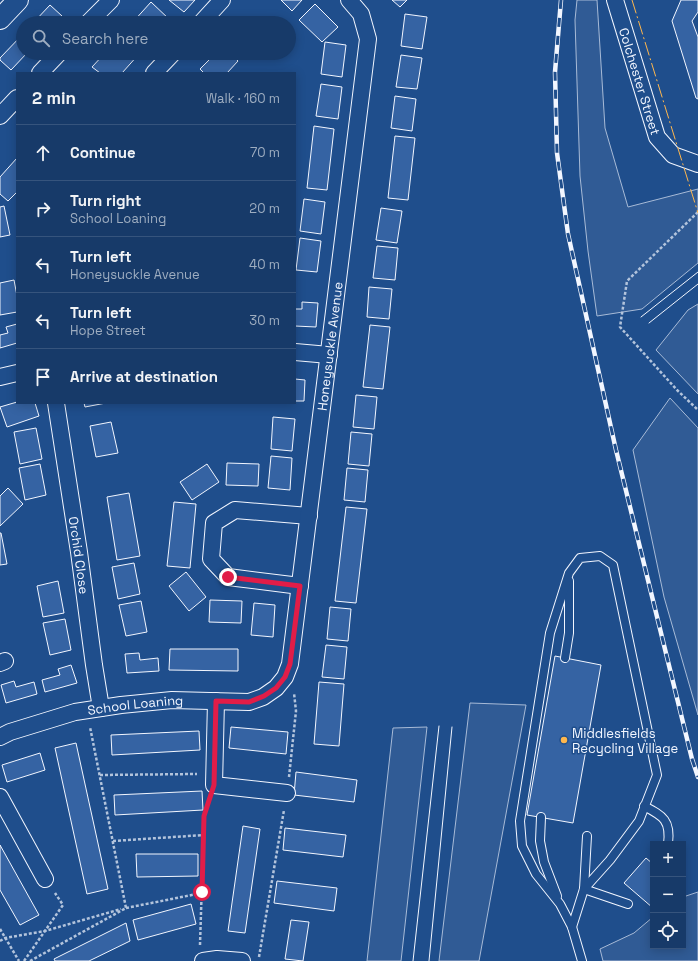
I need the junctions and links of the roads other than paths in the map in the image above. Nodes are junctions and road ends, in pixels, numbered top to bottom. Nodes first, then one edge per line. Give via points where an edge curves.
1 (18, 0) edge
2 (111, 0) edge
3 (222, 0) edge
4 (349, 0) edge
5 (615, 0) edge
6 (95, 16) edge
7 (207, 16) edge
8 (0, 20) edge
9 (52, 60) edge
10 (166, 60) edge
11 (41, 72) edge
12 (155, 72) edge
13 (16, 99) edge
14 (0, 116) edge
15 (698, 164) edge
16 (296, 352) edge
17 (329, 355) junction
18 (16, 373) edge
19 (0, 377) edge
20 (56, 404) edge
21 (309, 516) junction
22 (569, 573) junction
23 (300, 586) junction
24 (565, 658) dead end
25 (272, 691) joint
26 (216, 701) junction
27 (94, 709) junction
28 (0, 737) edge
29 (287, 793) road end
30 (0, 797) edge
31 (644, 806) junction
32 (541, 817) dead end
33 (587, 836) dead end
34 (668, 841) edge
35 (46, 879) road end
36 (584, 889) junction
37 (560, 904) junction
38 (628, 904) dead end
39 (572, 927) junction
40 (201, 953) edge
41 (242, 961) edge
42 (582, 961) edge

1 - 8 street
2 - 6 street
3 - 7 street
4 - 17 street, Honeysuckle Avenue via 361,14 368,39
5 - 15 street, Colchester Street via 656,137 673,155
9 - 11 street
10 - 12 street
13 - 14 street
16 - 17 street
17 - 21 street, Honeysuckle Avenue
18 - 19 street
20 - 27 street, Orchid Close via 94,665
21 - 23 street, Honeysuckle Avenue
21 - 23 street via 235,510 214,523 212,559 228,577
22 - 24 lane via 569,633
22 - 31 lane via 580,558 600,556 613,565 656,775
22 - 37 lane via 550,633 520,822 522,846 536,874
23 - 25 street, Honeysuckle Avenue via 290,664 285,677
25 - 26 street, School Loaning via 249,702
26 - 27 street, School Loaning via 172,700
26 - 29 street via 214,780
27 - 28 street, School Loaning via 75,712
30 - 35 street
31 - 34 lane via 660,814 667,823
31 - 36 lane via 639,821
32 - 37 lane via 540,841 544,862
33 - 36 lane
36 - 38 lane
36 - 39 lane
37 - 39 lane
39 - 42 lane
40 - 41 street via 217,959

